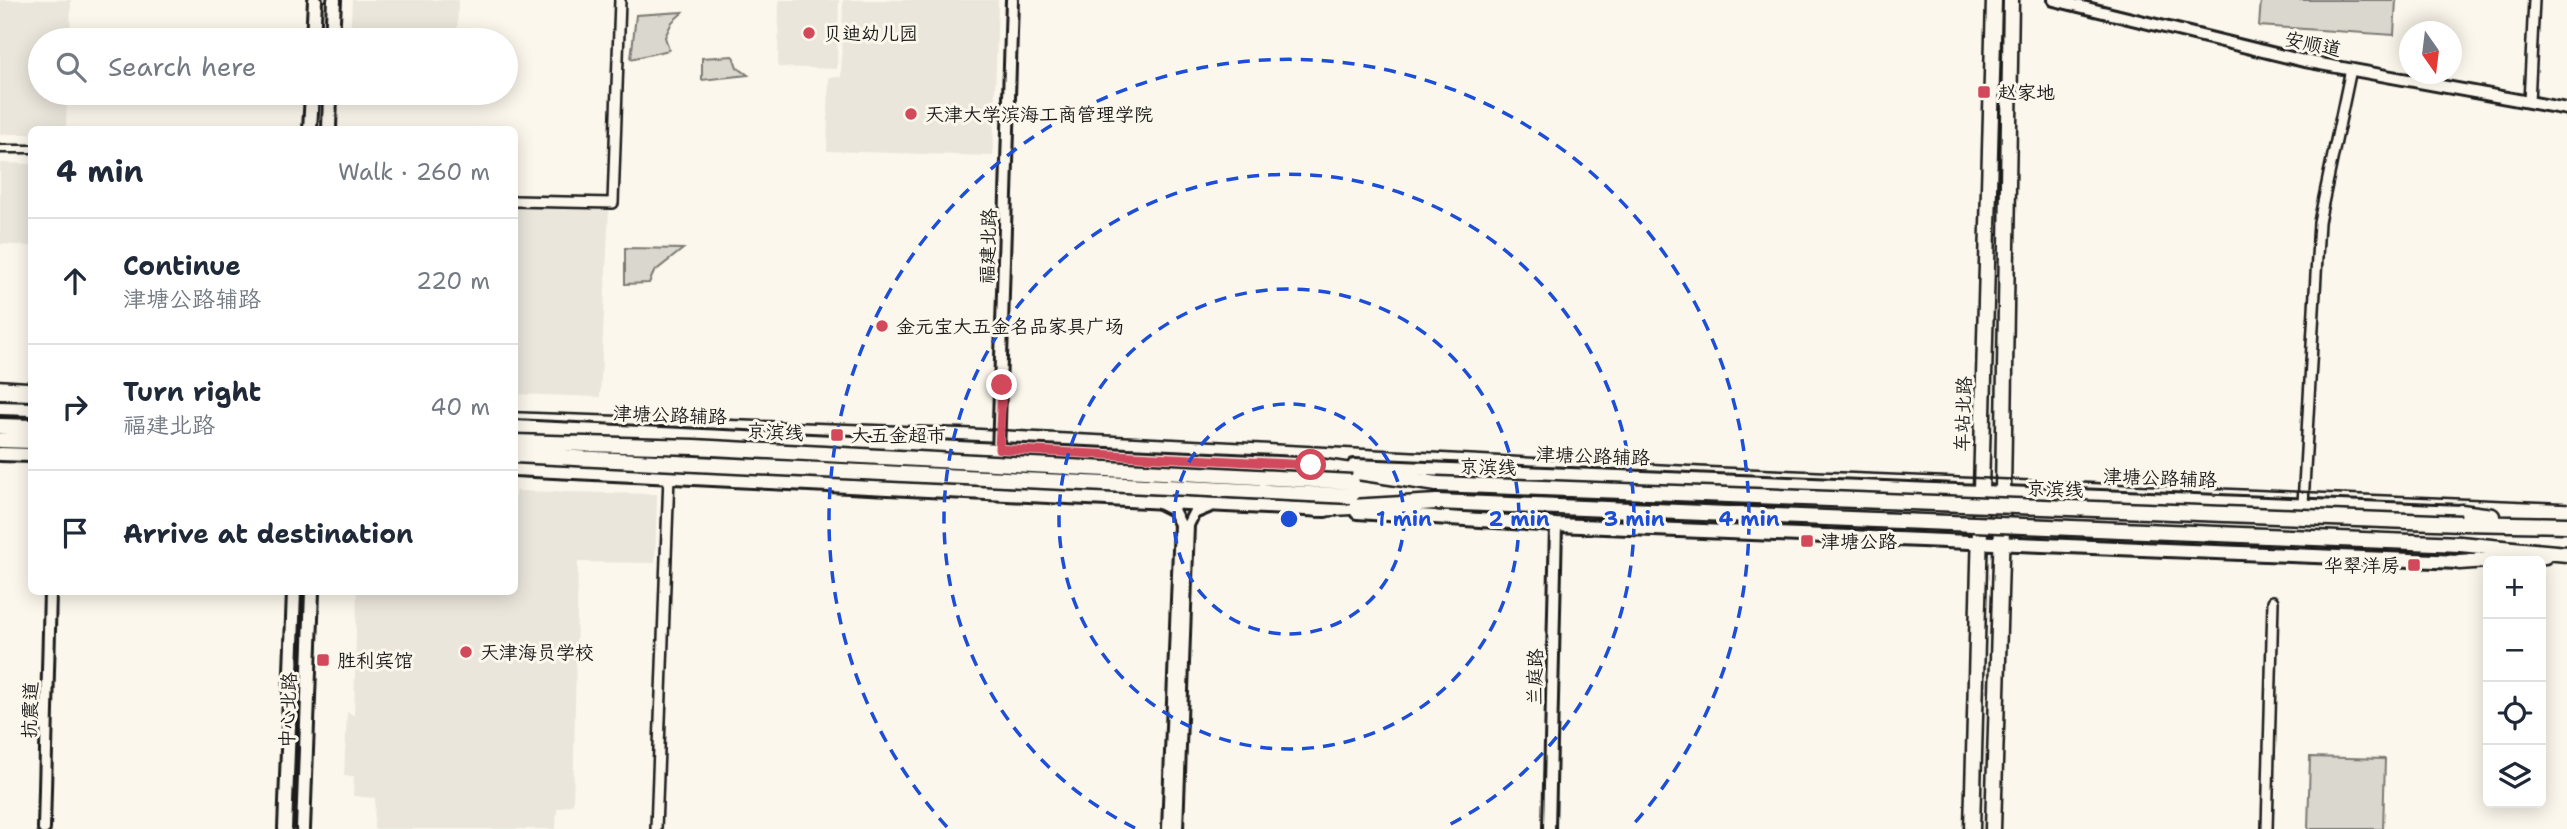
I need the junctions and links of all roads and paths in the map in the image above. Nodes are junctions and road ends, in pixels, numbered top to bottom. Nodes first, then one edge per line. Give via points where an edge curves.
1 (315, 0) edge
2 (334, 0) edge
3 (620, 0) edge
4 (1012, 0) edge
5 (1994, 0) edge
6 (2011, 0) edge
7 (2054, 0) edge
8 (2534, 0) edge
9 (314, 28) edge
10 (333, 28) edge
11 (2351, 69) junction
12 (2529, 102) junction
13 (311, 105) edge
14 (330, 105) edge
15 (2567, 109) edge
16 (310, 126) edge
17 (329, 126) edge
18 (0, 149) edge
19 (28, 149) edge
20 (518, 201) edge
21 (0, 408) edge
22 (28, 409) edge
23 (0, 426) edge
24 (28, 427) edge
25 (518, 427) edge
26 (0, 440) edge
27 (28, 441) edge
28 (518, 442) edge
29 (999, 449) junction
30 (0, 454) edge
31 (28, 455) edge
32 (518, 455) edge
33 (1311, 465) junction
34 (518, 469) edge
35 (669, 476) junction
36 (1437, 484) junction
37 (1352, 489) junction
38 (1980, 491) junction
39 (997, 492) junction
40 (2003, 492) junction
41 (1152, 500) junction
42 (1437, 502) junction
43 (1220, 504) junction
44 (2303, 504) junction
45 (1317, 509) junction
46 (2461, 518) junction
47 (1556, 525) junction
48 (2563, 525) edge
49 (1979, 543) junction
50 (2001, 544) junction
51 (2565, 554) edge
52 (2459, 562) joint
53 (50, 595) edge
54 (294, 595) edge
55 (312, 595) edge
56 (2273, 601) dead end
57 (44, 829) edge
58 (285, 829) edge
59 (303, 829) edge
60 (656, 829) edge
61 (1168, 829) edge
62 (1177, 829) edge
63 (1549, 829) edge
64 (1972, 829) edge
65 (1993, 829) edge
66 (2267, 829) edge

1 - 9 main road
2 - 10 main road
3 - 20 street via 613,203
4 - 29 street, 福建北路
5 - 38 main road, 车站北路
6 - 40 main road
7 - 11 street, 安顺道
8 - 12 street
11 - 12 street, 安顺道
11 - 44 street via 2319,222
12 - 15 street, 安顺道
13 - 16 main road
14 - 17 main road
18 - 19 street
21 - 22 main road
23 - 24 main road
25 - 29 main road, 津塘公路辅路
26 - 27 main road
28 - 37 main road, 京滨线, bridge via 694,447
29 - 33 main road, 津塘公路辅路
29 - 39 street, 福建北路
30 - 31 main road
32 - 37 main road, 京滨线, bridge
33 - 36 main road
33 - 38 main road, 津塘公路辅路
34 - 35 main road
35 - 39 main road
35 - 60 street
36 - 37 main road, 京滨线
36 - 46 main road, 京滨线, bridge
37 - 42 main road, 京滨线
38 - 40 main road, 津塘公路辅路
38 - 49 main road, 车站北路
39 - 41 main road
40 - 44 main road, 津塘公路辅路
40 - 50 main road
41 - 43 main road
41 - 61 street via 1173,510 1180,524
42 - 45 main road
42 - 51 main road, 京滨线, bridge via 2459,544
43 - 45 main road
43 - 62 street via 1194,513 1188,525
44 - 46 main road, 津塘公路辅路
45 - 47 main road
46 - 48 main road
47 - 49 main road
47 - 63 street, 兰庭路
49 - 50 main road
49 - 64 main road, 车站北路
50 - 52 main road
50 - 65 main road
51 - 52 main road
53 - 57 street, 抗震道
54 - 58 main road, 中心北路
55 - 59 main road, 中心北路
56 - 66 street

